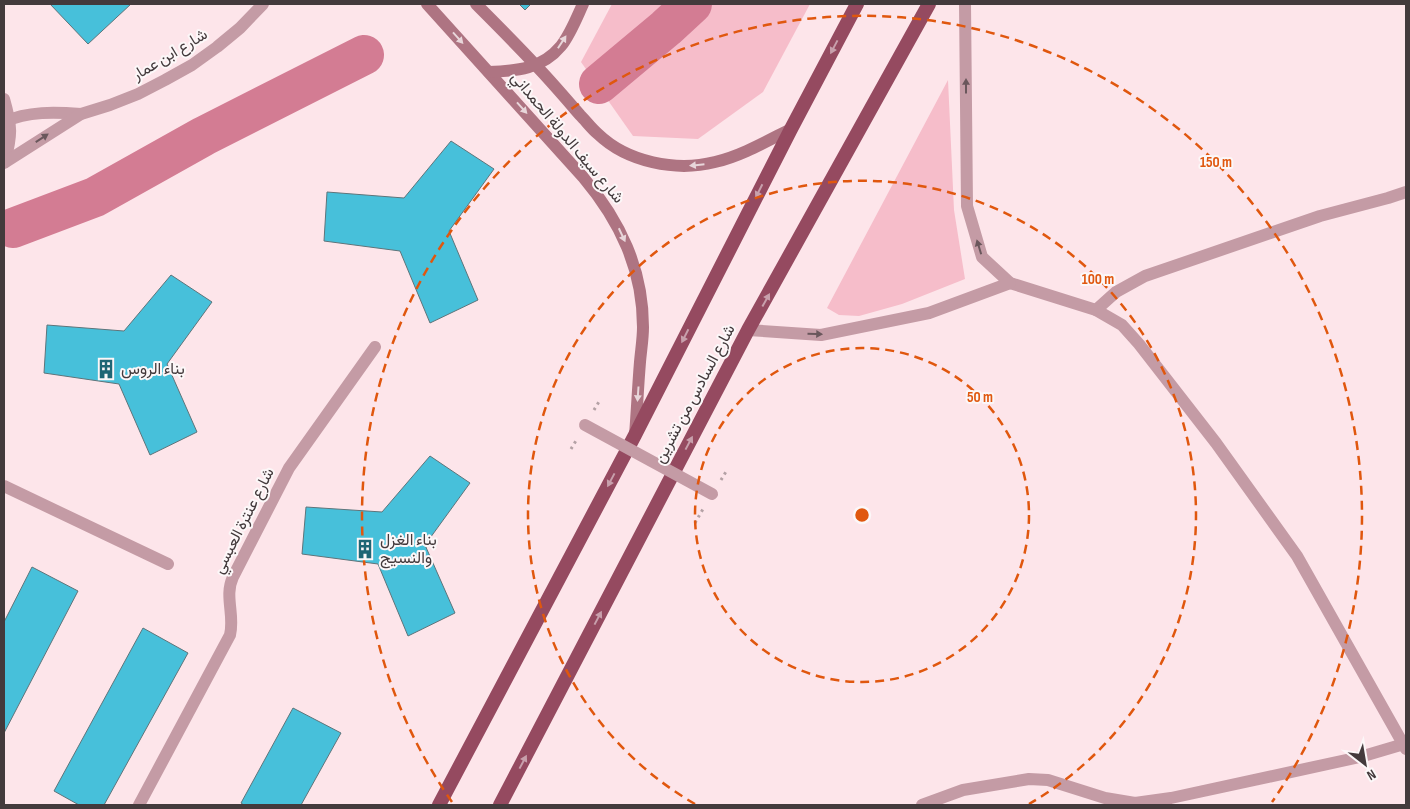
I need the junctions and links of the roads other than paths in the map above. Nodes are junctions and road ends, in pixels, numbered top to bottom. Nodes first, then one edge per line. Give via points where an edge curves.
1 (264, 4) edge
2 (427, 4) edge
3 (476, 4) edge
4 (583, 4) edge
5 (857, 4) edge
6 (929, 4) edge
7 (966, 4) edge
8 (536, 65) junction
9 (489, 72) junction
10 (4, 99) edge
11 (81, 114) junction
12 (7, 120) edge
13 (791, 129) junction
14 (4, 164) edge
15 (1406, 192) edge
16 (1010, 284) junction
17 (1096, 310) junction
18 (748, 330) junction
19 (375, 347) dead end
20 (585, 425) dead end
21 (635, 435) junction
22 (4, 486) edge
23 (712, 494) dead end
24 (168, 564) dead end
25 (1405, 747) edge
26 (1135, 804) edge
27 (139, 805) edge
28 (439, 805) edge
29 (500, 805) edge
30 (922, 805) edge

1 - 11 street, شارع ابن عمار via 240,28 192,65 138,94
2 -> 9 main road, شارع سيف الدولة الحمداني
3 - 8 main road, شارع سيف الدولة الحمداني
8 -> 4 main road via 549,58 562,44
5 -> 13 highway
18 -> 6 highway, شارع السادس من تشرين
16 -> 7 street via 982,257 967,206
8 - 9 main road via 510,72
13 -> 8 main road, شارع سيف الدولة الحمداني via 715,162 694,166 653,162 633,156 598,135
9 -> 21 main road, شارع سيف الدولة الحمداني via 598,195 612,215 632,258 642,304 643,328
10 - 12 street
11 - 12 street, شارع ابن عمار via 47,112
14 -> 11 street, شارع ابن عمار
12 - 14 street via 11,131
13 -> 21 highway
15 - 17 street via 1320,216 1145,276 1116,292
16 - 17 street
18 -> 16 street via 821,335 929,313
17 - 25 street via 1122,325 1139,344 1216,443 1291,548
29 -> 18 highway, شارع السادس من تشرين
19 - 27 street, شارع عنترة العبسي via 289,468 233,576 229,590 230,636
20 - 23 street, bridge
21 -> 28 highway
22 - 24 street
25 - 26 street
26 - 30 street via 1048,780 1029,780 964,790

